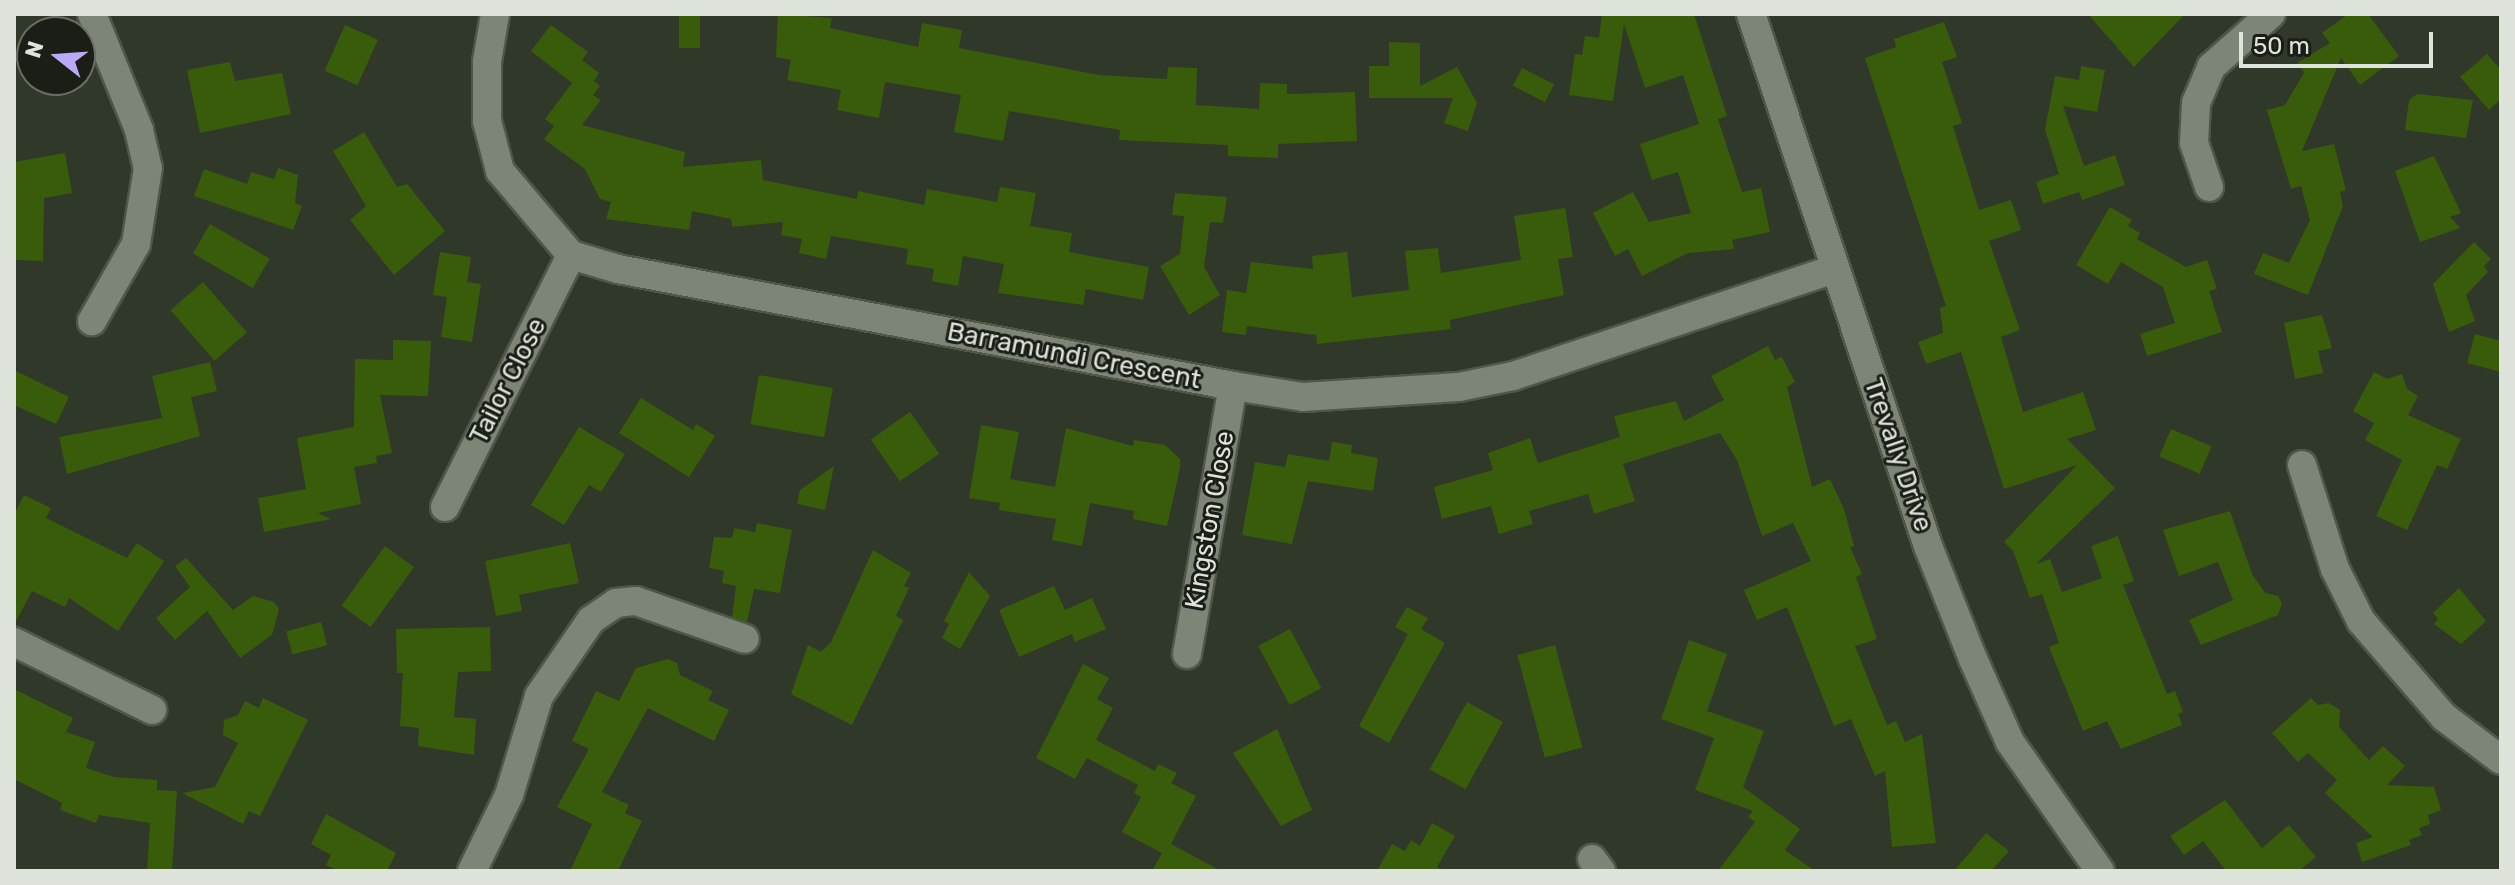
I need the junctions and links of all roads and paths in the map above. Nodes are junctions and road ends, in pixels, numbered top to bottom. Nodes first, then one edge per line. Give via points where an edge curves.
1 (92, 14) edge
2 (495, 14) edge
3 (1751, 14) edge
4 (2271, 14) edge
5 (2209, 187) dead end
6 (571, 255) junction
7 (1835, 269) junction
8 (92, 321) dead end
9 (1233, 386) junction
10 (2302, 465) dead end
11 (445, 507) dead end
12 (745, 639) dead end
13 (14, 642) edge
14 (1187, 654) dead end
15 (152, 710) dead end
16 (2501, 760) edge
17 (2092, 868) edge
18 (472, 871) edge

1 - 8 street via 139,130 148,168 136,244
2 - 6 street via 487,62 487,121 500,171
3 - 7 street, Trevally Drive
4 - 5 street via 2211,67 2196,103 2194,143
6 - 9 street, Barramundi Crescent via 618,269
6 - 11 street, Tailor Close
7 - 9 street, Barramundi Crescent via 1513,376 1459,387 1317,397
7 - 17 street, Trevally Drive via 1928,546 1973,659 2010,742
9 - 14 street, Kingston Close
10 - 16 street via 2335,569 2361,621 2444,717
12 - 18 street via 636,601 616,603 591,620 539,696 509,795
13 - 15 street

